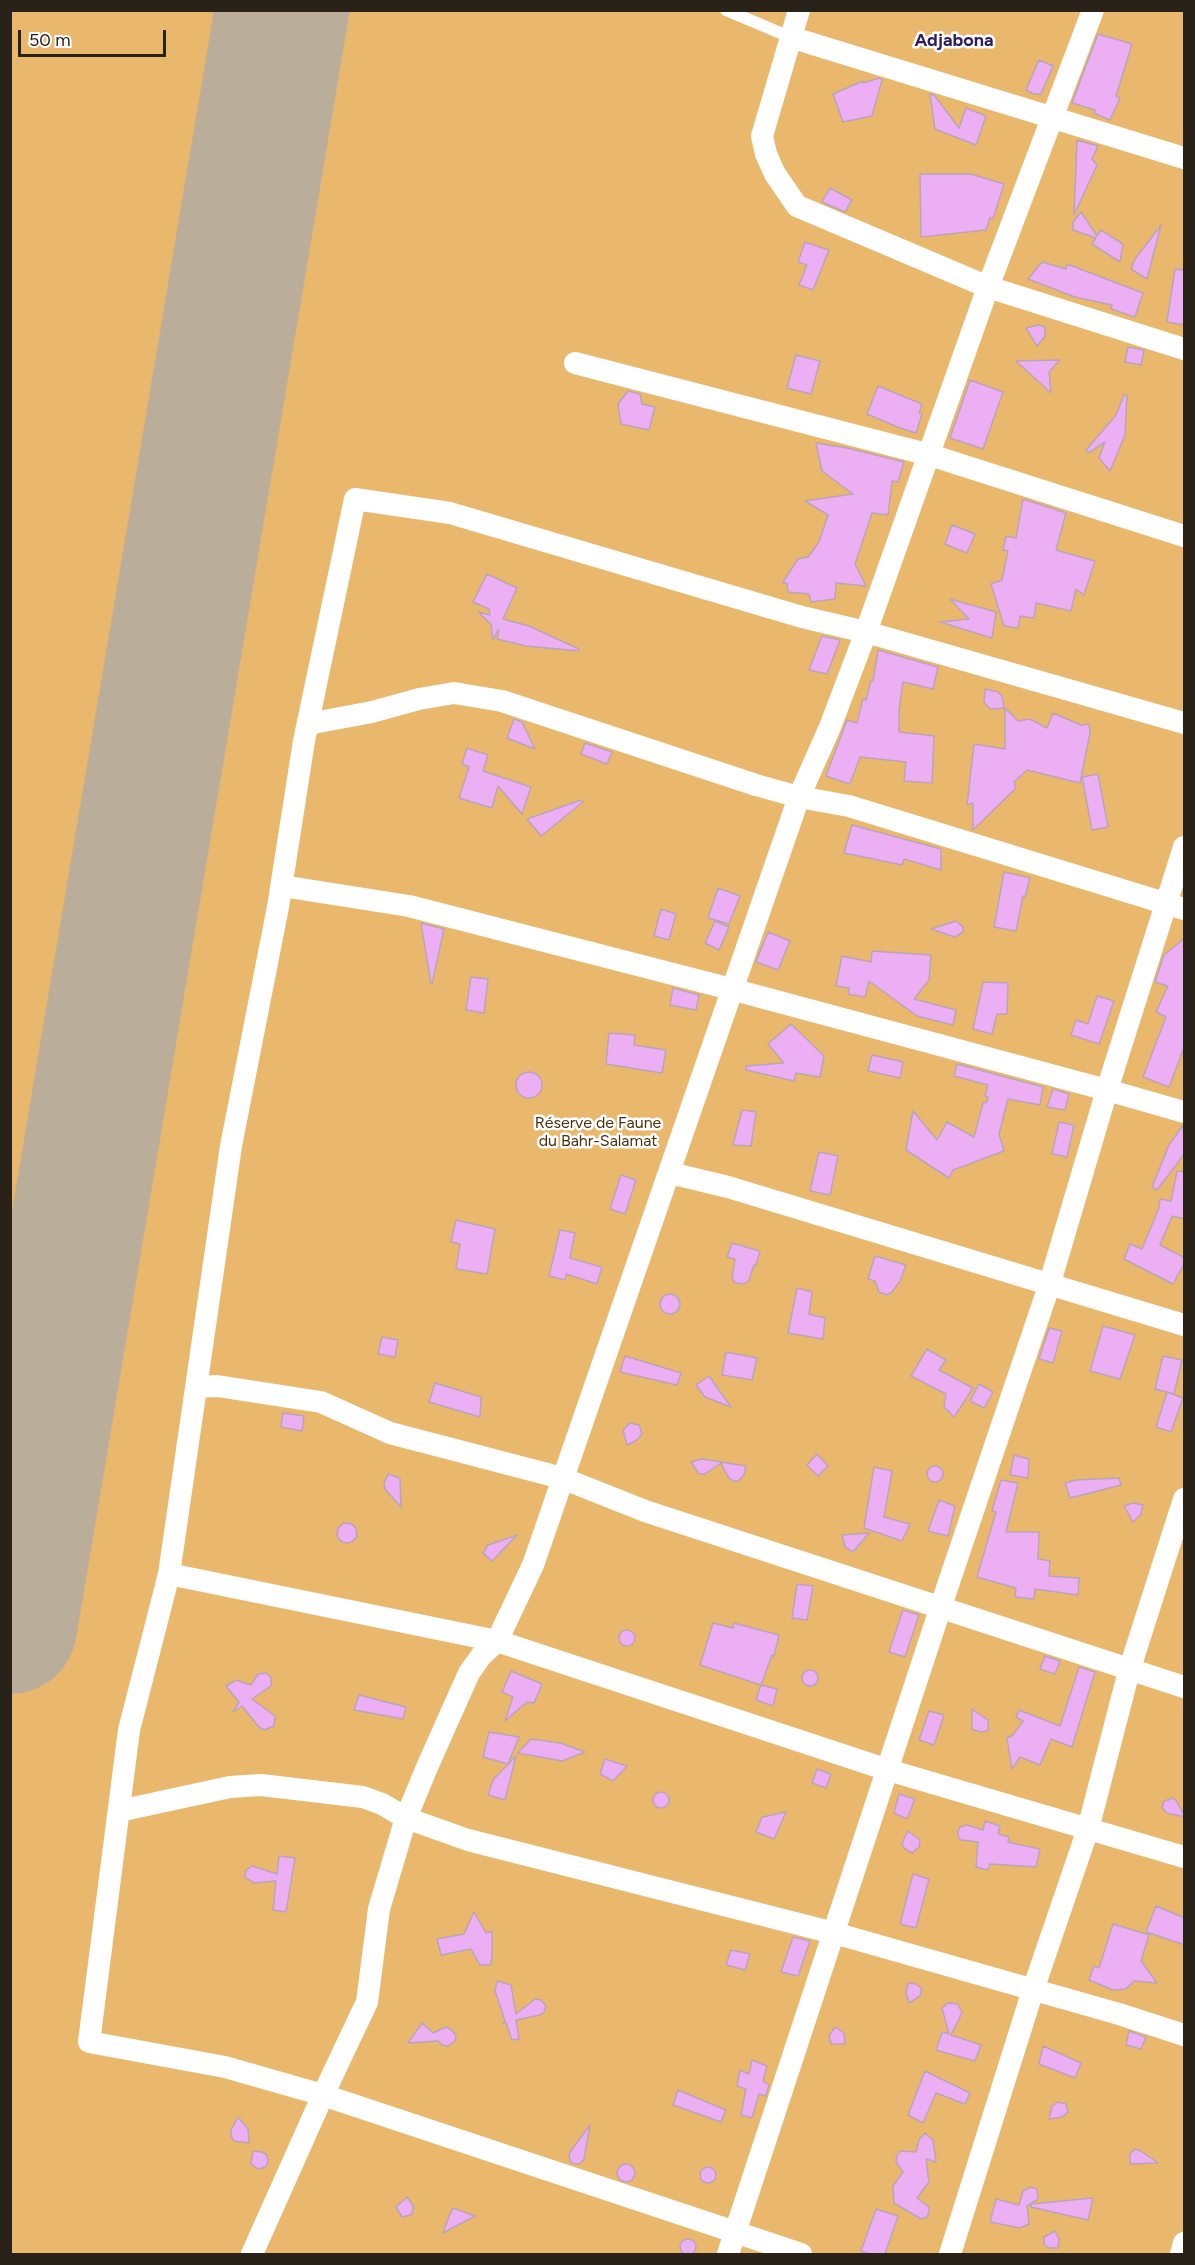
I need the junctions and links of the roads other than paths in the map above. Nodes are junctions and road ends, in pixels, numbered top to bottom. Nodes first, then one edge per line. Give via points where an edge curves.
1 (726, 10) edge
2 (799, 10) edge
3 (1093, 10) edge
4 (790, 37) junction
5 (1051, 117) junction
6 (1185, 158) edge
7 (988, 287) junction
8 (1185, 349) edge
9 (575, 363) dead end
10 (930, 455) junction
11 (1185, 536) edge
12 (866, 632) junction
13 (1185, 723) edge
14 (308, 724) junction
15 (799, 797) junction
16 (1185, 847) edge
17 (282, 886) junction
18 (1176, 906) edge
19 (731, 989) junction
20 (1107, 1090) junction
21 (1185, 1112) edge
22 (670, 1173) junction
23 (1049, 1286) junction
24 (1185, 1325) edge
25 (196, 1387) junction
26 (562, 1478) junction
27 (1185, 1499) edge
28 (168, 1574) junction
29 (940, 1608) junction
30 (497, 1641) junction
31 (1130, 1671) junction
32 (1185, 1687) edge
33 (888, 1770) junction
34 (119, 1811) junction
35 (406, 1818) junction
36 (1088, 1829) junction
37 (1185, 1857) edge
38 (834, 1933) junction
39 (1033, 1990) junction
40 (1185, 2035) edge
41 (323, 2095) junction
42 (736, 2232) junction
43 (1185, 2242) edge
44 (252, 2254) edge
45 (728, 2254) edge
46 (801, 2254) edge
47 (950, 2254) edge
48 (1181, 2254) edge

1 - 4 lane
2 - 4 street
3 - 5 street
4 - 5 street
4 - 7 street via 762,136 775,174 796,206
5 - 6 street
5 - 7 street
7 - 8 street
7 - 10 street
9 - 10 street
10 - 11 street
10 - 12 street
12 - 13 street
12 - 14 street via 802,617 450,513 355,499
12 - 15 street
14 - 15 street via 454,693 502,701
14 - 17 street
15 - 18 street via 849,806
15 - 19 street
16 - 18 street
17 - 19 street via 409,906
17 - 25 street via 231,1146
18 - 20 street
19 - 20 street
19 - 22 street
20 - 21 street
20 - 23 street
22 - 23 street via 728,1187
22 - 26 street
23 - 24 street
23 - 29 street
25 - 26 street via 217,1386 321,1402 390,1433
25 - 28 street
26 - 29 street via 645,1510
26 - 30 street via 533,1565
27 - 31 street
28 - 30 street
28 - 34 street via 129,1730
29 - 31 street
29 - 33 street
30 - 33 street
30 - 35 street via 470,1673
31 - 32 street
31 - 36 street
33 - 36 street
33 - 38 street
34 - 35 street via 230,1787 261,1785 363,1797
34 - 41 street via 89,2042 225,2067
35 - 38 street via 468,1840
35 - 41 street via 379,1909 367,2002
36 - 37 street
36 - 39 street
38 - 39 street
38 - 42 street
39 - 40 street
39 - 47 street
41 - 42 street
41 - 44 street
42 - 45 street
42 - 46 street
43 - 48 street

